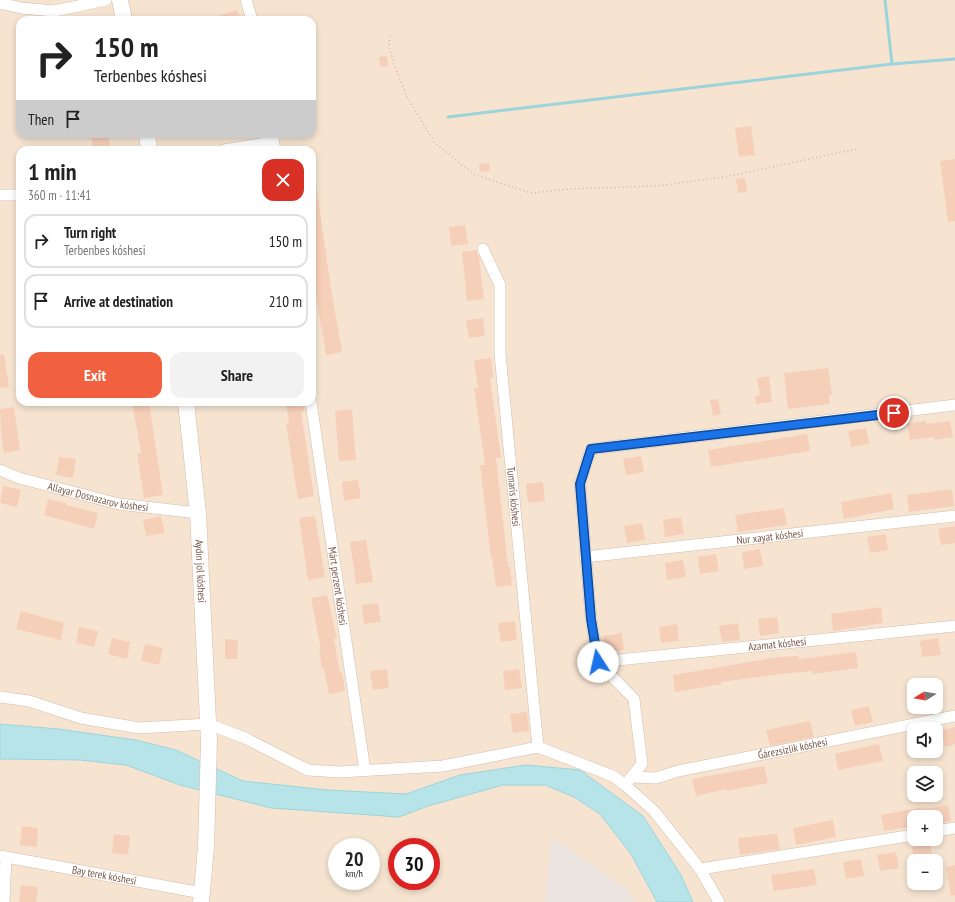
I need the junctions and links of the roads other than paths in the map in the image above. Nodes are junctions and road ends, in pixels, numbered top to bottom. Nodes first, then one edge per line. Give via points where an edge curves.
1 (106, 0) edge
2 (120, 0) edge
3 (246, 0) edge
4 (0, 3) edge
5 (123, 16) edge
6 (251, 16) edge
7 (273, 142) edge
8 (248, 146) edge
9 (0, 195) edge
10 (16, 195) edge
11 (483, 249) dead end
12 (955, 405) edge
13 (186, 406) edge
14 (312, 406) edge
15 (0, 470) edge
16 (198, 513) junction
17 (955, 516) edge
18 (585, 557) junction
19 (955, 626) edge
20 (598, 662) junction
21 (0, 697) edge
22 (955, 716) edge
23 (208, 724) junction
24 (538, 747) junction
25 (365, 771) junction
26 (628, 781) junction
27 (955, 828) edge
28 (943, 830) edge
29 (907, 836) edge
30 (3, 857) edge
31 (700, 869) junction
32 (202, 897) edge
33 (4, 902) edge
34 (719, 902) edge

1 - 4 street via 54,11
2 - 5 street
3 - 6 street
7 - 8 street
9 - 10 street
11 - 24 street, Tumaris kóshesi via 500,285 500,354
12 - 18 street via 591,449 580,484
13 - 16 street, Aydın jol kóshesi
14 - 25 street, Márt perzent kóshesi
15 - 16 street, Allayar Dosnazarov kóshesi via 19,478 119,504
16 - 23 street, Aydın jol kóshesi
17 - 18 street, Nur xayat kóshesi
18 - 20 street
19 - 20 street, Azamat kóshesi
20 - 26 street via 634,699 642,764
21 - 23 street via 29,701 81,718 139,728
22 - 26 street, Ǵárezsizlik kóshesi via 678,771 656,778
23 - 25 street via 244,738 308,770
23 - 32 street, Aydın jol kóshesi via 206,847
24 - 25 street via 443,766
24 - 26 street
26 - 31 street
27 - 28 street
29 - 31 street
30 - 32 street, Bay terek kóshesi
30 - 33 street, Bay terek kóshesi
31 - 34 street

